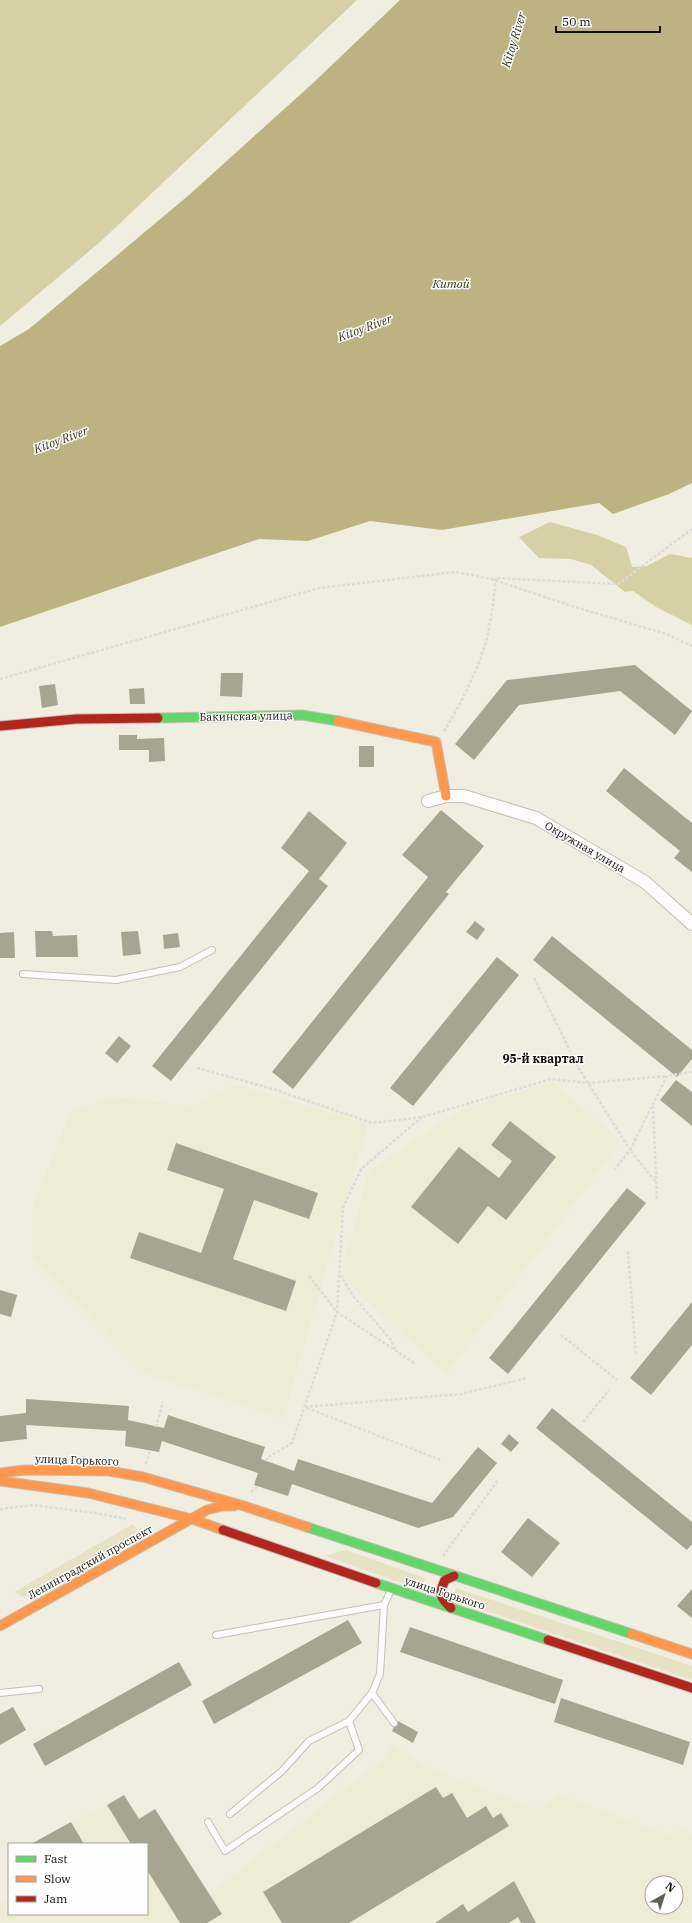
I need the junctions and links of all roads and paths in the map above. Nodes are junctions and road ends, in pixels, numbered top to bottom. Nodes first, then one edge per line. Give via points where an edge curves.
1 (692, 529) edge
2 (496, 579) junction
3 (692, 646) edge
4 (0, 679) edge
5 (0, 726) edge
6 (436, 742) junction
7 (446, 796) junction
8 (428, 801) dead end
9 (692, 924) edge
10 (212, 950) dead end
11 (23, 974) dead end
12 (534, 978) dead end
13 (197, 1068) dead end
14 (692, 1072) edge
15 (667, 1076) junction
16 (589, 1083) junction
17 (653, 1105) junction
18 (423, 1116) junction
19 (630, 1150) junction
20 (615, 1169) dead end
21 (655, 1181) junction
22 (657, 1202) dead end
23 (628, 1251) dead end
24 (339, 1275) junction
25 (308, 1276) dead end
26 (337, 1312) junction
27 (561, 1335) dead end
28 (395, 1350) junction
29 (636, 1356) dead end
30 (416, 1364) dead end
31 (527, 1378) dead end
32 (617, 1380) dead end
33 (609, 1390) dead end
34 (163, 1402) dead end
35 (305, 1407) junction
36 (583, 1422) dead end
37 (156, 1427) dead end
38 (150, 1451) dead end
39 (441, 1460) dead end
40 (266, 1461) dead end
41 (145, 1470) dead end
42 (0, 1473) edge
43 (498, 1480) dead end
44 (0, 1481) edge
45 (244, 1506) junction
46 (0, 1509) edge
47 (132, 1520) dead end
48 (192, 1520) junction
49 (441, 1562) dead end
50 (454, 1576) junction
51 (391, 1588) junction
52 (384, 1605) junction
53 (451, 1608) junction
54 (0, 1626) edge
55 (216, 1635) dead end
56 (692, 1654) edge
57 (692, 1688) edge
58 (39, 1689) dead end
59 (372, 1692) junction
60 (0, 1693) edge
61 (349, 1721) junction
62 (394, 1722) dead end
63 (230, 1814) dead end
64 (208, 1822) dead end

1 - 2 path via 618,584
2 - 3 path via 575,607 666,634
2 - 4 path via 456,572 319,588
2 - 6 path via 488,634 474,673 452,719
5 - 6 main road, Бакинская улица via 76,719 302,715
6 - 7 main road
7 - 8 street
7 - 9 street, Окружная улица via 464,796 536,818 645,882
10 - 11 lane via 180,967 116,980
12 - 16 path via 578,1067
13 - 18 path via 273,1089 372,1124
14 - 15 path
15 - 16 path
15 - 17 path
16 - 18 path via 551,1079
16 - 19 path
17 - 19 path
17 - 21 path
18 - 24 path via 361,1169 343,1208
19 - 20 path
19 - 21 path
21 - 22 path
23 - 29 path
24 - 26 path
24 - 28 path via 354,1297 391,1340
25 - 26 path
26 - 28 path
26 - 35 path
27 - 32 path
28 - 30 path
31 - 35 path via 461,1394
33 - 36 path
34 - 37 path
35 - 39 path
35 - 40 path via 292,1443
38 - 41 path
42 - 45 main road, улица Горького via 26,1470 110,1471 143,1477
43 - 49 path
44 - 48 main road, улица Горького via 88,1493
45 - 48 main road, улица Горького via 222,1506 207,1510
45 - 50 main road, улица Горького
46 - 47 path via 32,1505
48 - 51 main road, улица Горького
48 - 54 main road, Ленинградский проспект
50 - 53 main road via 445,1580 440,1591 442,1599
50 - 56 main road, улица Горького
51 - 52 lane
51 - 53 main road, улица Горького
52 - 55 lane
52 - 59 lane via 380,1674
53 - 57 main road, улица Горького
58 - 60 lane
59 - 61 lane
59 - 62 lane
61 - 63 lane via 309,1741 282,1771
61 - 64 lane via 359,1750 318,1788 225,1851

